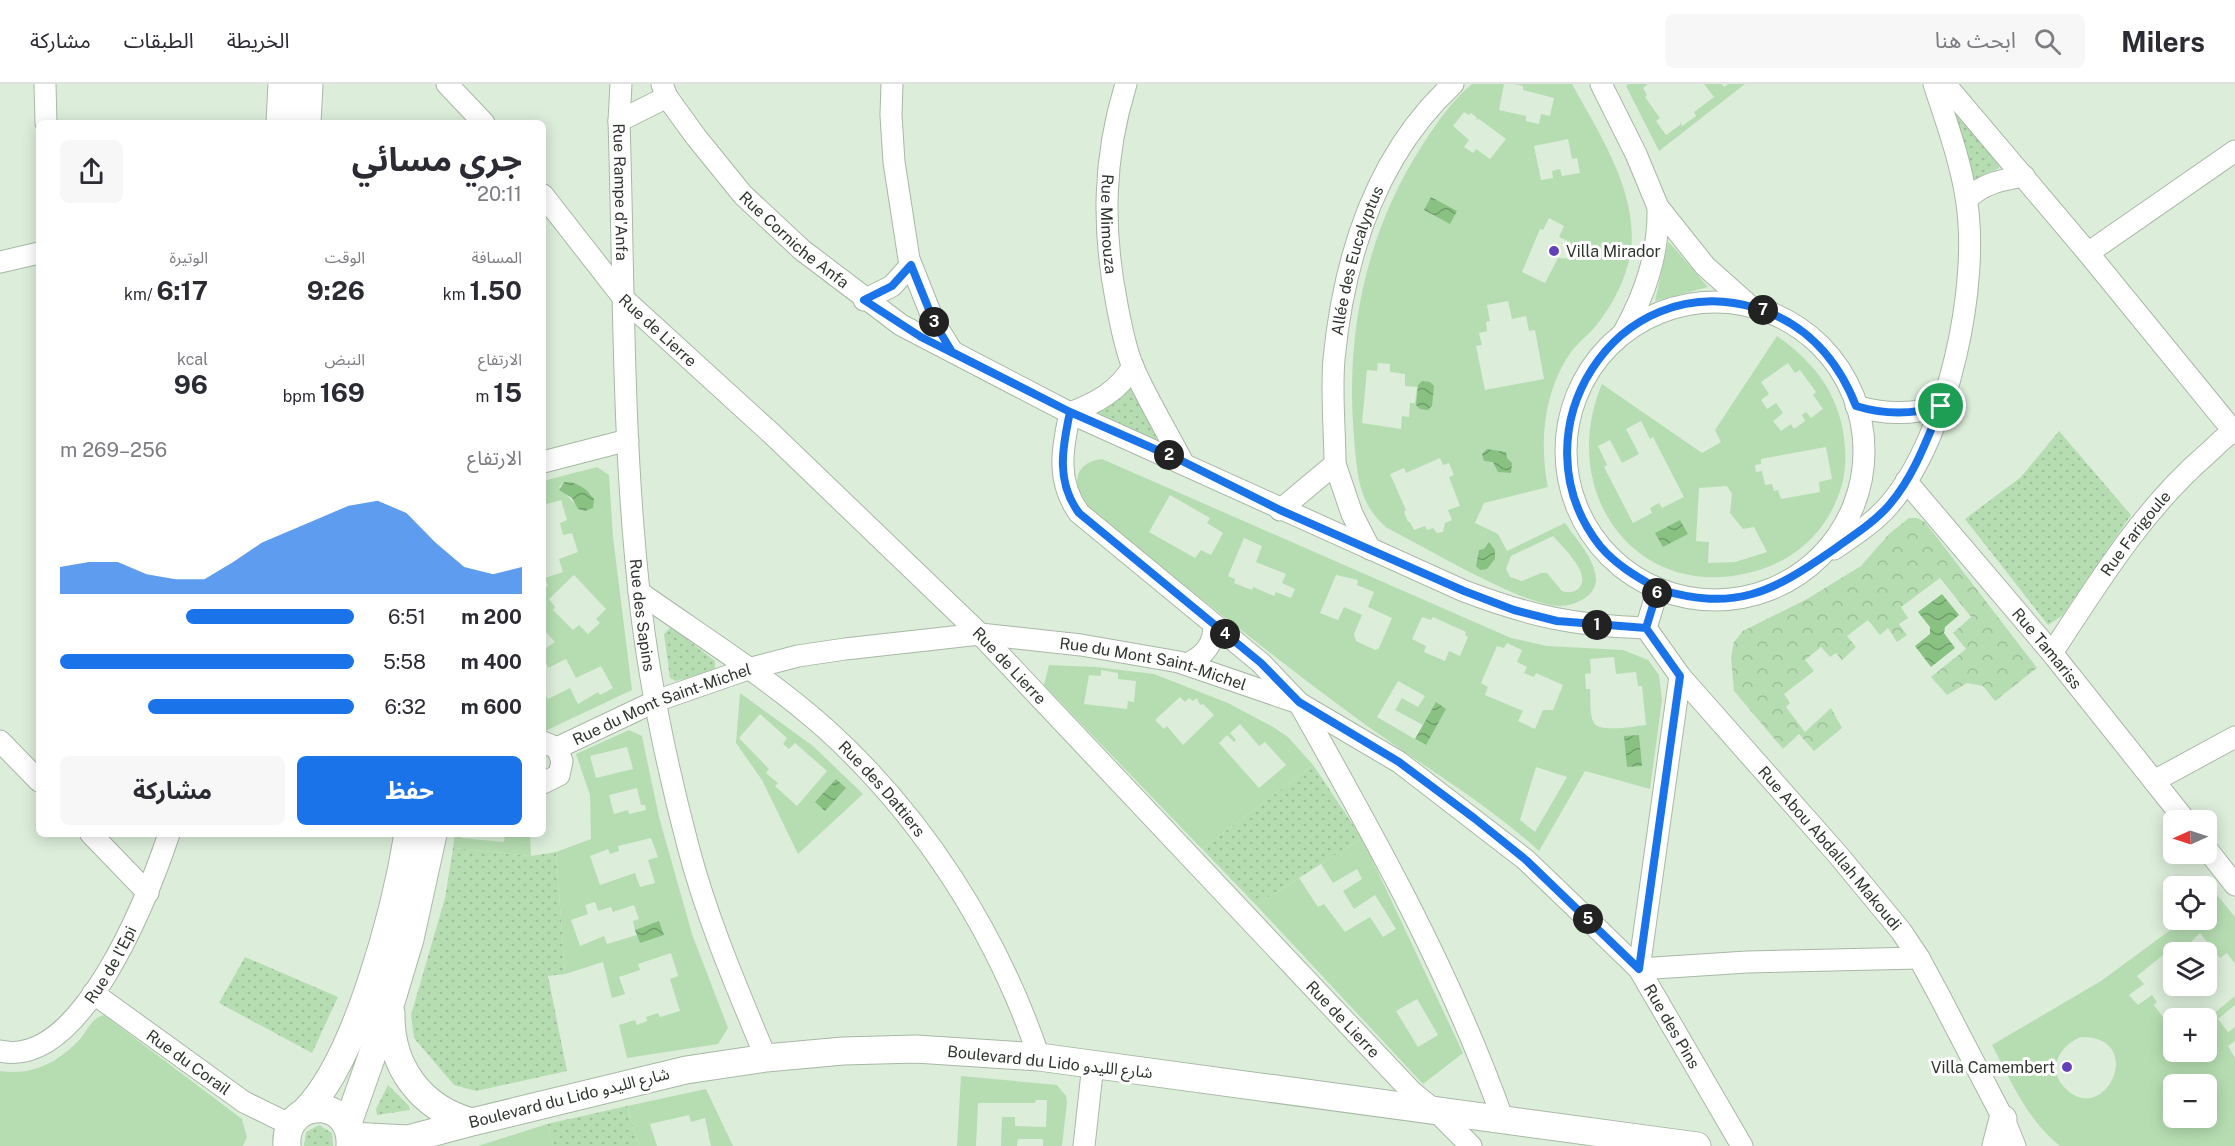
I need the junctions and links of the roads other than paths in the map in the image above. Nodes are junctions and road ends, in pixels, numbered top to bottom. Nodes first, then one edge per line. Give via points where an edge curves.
1 (45, 84) edge
2 (282, 84) edge
3 (309, 84) edge
4 (447, 84) edge
5 (621, 84) edge
6 (892, 84) edge
7 (1126, 84) edge
8 (1453, 84) edge
9 (1600, 84) edge
10 (1934, 84) edge
11 (1945, 84) edge
12 (665, 91) edge
13 (46, 120) edge
14 (280, 120) edge
15 (307, 120) edge
16 (481, 120) edge
17 (619, 121) junction
18 (2235, 151) edge
19 (2024, 176) junction
20 (546, 199) edge
21 (1967, 199) junction
22 (1658, 207) junction
23 (36, 253) edge
24 (2088, 253) junction
25 (0, 262) edge
26 (911, 265) junction
27 (625, 300) junction
28 (864, 300) junction
29 (1750, 306) junction
30 (1624, 333) junction
31 (952, 352) junction
32 (1132, 366) junction
33 (1856, 406) junction
34 (1941, 406) junction
35 (1070, 412) junction
36 (2234, 431) edge
37 (628, 440) junction
38 (546, 461) edge
39 (1182, 461) junction
40 (1335, 465) junction
41 (1906, 481) junction
42 (1280, 510) junction
43 (1370, 549) junction
44 (1816, 562) junction
45 (1658, 589) junction
46 (639, 592) junction
47 (1214, 625) junction
48 (1646, 628) junction
49 (981, 634) junction
50 (2052, 653) junction
51 (1187, 664) junction
52 (748, 669) junction
53 (1680, 676) junction
54 (656, 701) junction
55 (1299, 702) junction
56 (2235, 737) edge
57 (0, 741) edge
58 (550, 745) edge
59 (36, 778) edge
60 (2154, 781) junction
61 (546, 782) edge
62 (2177, 810) edge
63 (94, 837) edge
64 (167, 837) edge
65 (407, 837) edge
66 (432, 837) edge
67 (2217, 862) edge
68 (2235, 885) edge
69 (148, 893) junction
70 (1920, 958) junction
71 (1639, 969) junction
72 (93, 993) junction
73 (391, 1002) junction
74 (4, 1052) edge
75 (1040, 1057) junction
76 (766, 1058) junction
77 (1093, 1064) junction
78 (1437, 1112) junction
79 (1503, 1120) junction
80 (472, 1122) junction
81 (2002, 1130) edge
82 (290, 1132) edge
83 (349, 1136) edge
84 (403, 1143) edge
85 (1084, 1146) edge
86 (1471, 1146) edge
87 (1697, 1146) edge
88 (1743, 1146) edge
89 (2014, 1146) edge
90 (2029, 1146) edge

1 - 13 street
2 - 14 main road
3 - 15 main road
4 - 16 street
5 - 17 street, Rue Rampe d'Anfa
6 - 26 street via 894,162
7 - 32 street, Rue Mimouza via 1112,136 1106,217 1111,272
8 - 40 street, Allée des Eucalyptus via 1414,127 1385,172 1354,252 1342,299 1334,361
9 - 22 street
10 - 21 street
11 - 19 street
12 - 17 street, Rue Corniche Anfa
12 - 28 street, Rue Corniche Anfa via 743,195
17 - 27 street, Rue Rampe d'Anfa
18 - 24 street
19 - 21 street via 1990,183
19 - 24 street
20 - 27 street, Rue de Lierre
21 - 34 street via 1967,291 1962,331
22 - 29 street via 1705,266
22 - 30 street via 1650,275
23 - 25 street
24 - 36 street
26 - 28 street via 892,286
26 - 31 street via 934,322
27 - 37 street, Rue des Sapins
27 - 49 street, Rue de Lierre
28 - 31 street, Rue Corniche Anfa
29 - 30 street via 1707,302 1678,306 1650,316
29 - 33 street via 1777,316 1812,338 1839,369
30 - 45 street via 1594,365 1578,393 1569,425 1567,468 1579,510 1601,547 1634,576
31 - 35 street, Rue Corniche Anfa
32 - 35 street via 1116,388 1092,405
32 - 39 street, Rue Mimouza
33 - 34 street via 1894,414
33 - 44 street via 1863,449 1857,492 1840,531
34 - 41 street
35 - 39 street, Rue Corniche Anfa
35 - 47 street, Rue des Pins via 1062,471 1071,502 1079,513
36 - 50 street, Rue Farigoule via 2192,467 2128,540
37 - 38 street
37 - 46 street, Rue des Sapins
39 - 42 street, Rue Corniche Anfa
40 - 42 street
40 - 43 street, Allée des Eucalyptus via 1352,514
41 - 44 street via 1873,520
41 - 50 street, Rue Tamariss
42 - 43 street, Rue Corniche Anfa
43 - 48 street, Rue Corniche Anfa via 1514,610 1557,621
44 - 45 street via 1766,591 1739,598 1684,597
45 - 48 street
46 - 52 street, Rue des Dattiers
46 - 54 street, Rue des Sapins
47 - 51 street via 1204,654
47 - 55 street, Rue des Pins via 1261,663
48 - 53 street, Rue Abou Abdallah Makoudi
49 - 51 street, Rue du Mont Saint-Michel via 1081,645
49 - 52 street, Rue du Mont Saint-Michel via 798,656
49 - 78 street, Rue de Lierre via 1412,1092
50 - 60 street, Rue Tamariss
51 - 55 street, Rue du Mont Saint-Michel
52 - 54 street, Rue du Mont Saint-Michel
52 - 75 street, Rue des Dattiers via 850,752 919,831 987,935
53 - 70 street, Rue Abou Abdallah Makoudi via 1839,856
53 - 71 street
54 - 58 street, Rue du Mont Saint-Michel
54 - 76 street, Rue des Sapins via 698,884
55 - 71 street, Rue des Pins via 1399,762 1474,818 1526,860
55 - 79 street via 1416,915 1473,1040
56 - 60 street
57 - 59 street
58 - 61 street, Rue du Mont Saint-Michel via 562,761 562,768 554,780
60 - 62 street, Rue Tamariss
63 - 69 street
64 - 69 street, Rue de l'Epi
65 - 82 main road via 388,925 361,1004 327,1085
66 - 73 main road via 418,909
67 - 68 street
69 - 72 street, Rue de l'Epi
70 - 71 street
70 - 81 street, Rue Abou Abdallah Makoudi
71 - 88 street, Rue des Pins
72 - 74 street, Rue de l'Epi via 66,1028 48,1041 31,1049
72 - 82 street, Rue du Corail
73 - 80 main road via 396,1054 411,1083 441,1110
73 - 83 main road
75 - 76 main road, Boulevard du Lido شارع الليدو via 916,1049
75 - 77 main road, Boulevard du Lido شارع الليدو
76 - 80 main road, Boulevard du Lido شارع الليدو via 652,1077
77 - 78 main road, Boulevard du Lido شارع الليدو
77 - 85 street
78 - 79 main road, Boulevard du Lido شارع الليدو
78 - 86 street, Rue de Lierre
79 - 87 main road, Boulevard du Lido شارع الليدو
80 - 84 main road, Boulevard du Lido شارع الليدو
81 - 89 street, Rue Abou Abdallah Makoudi
81 - 90 street, Rue Abou Abdallah Makoudi via 2015,1126
82 - 83 main road via 321,1108 333,1112
83 - 84 main road, Boulevard du Lido شارع الليدو

